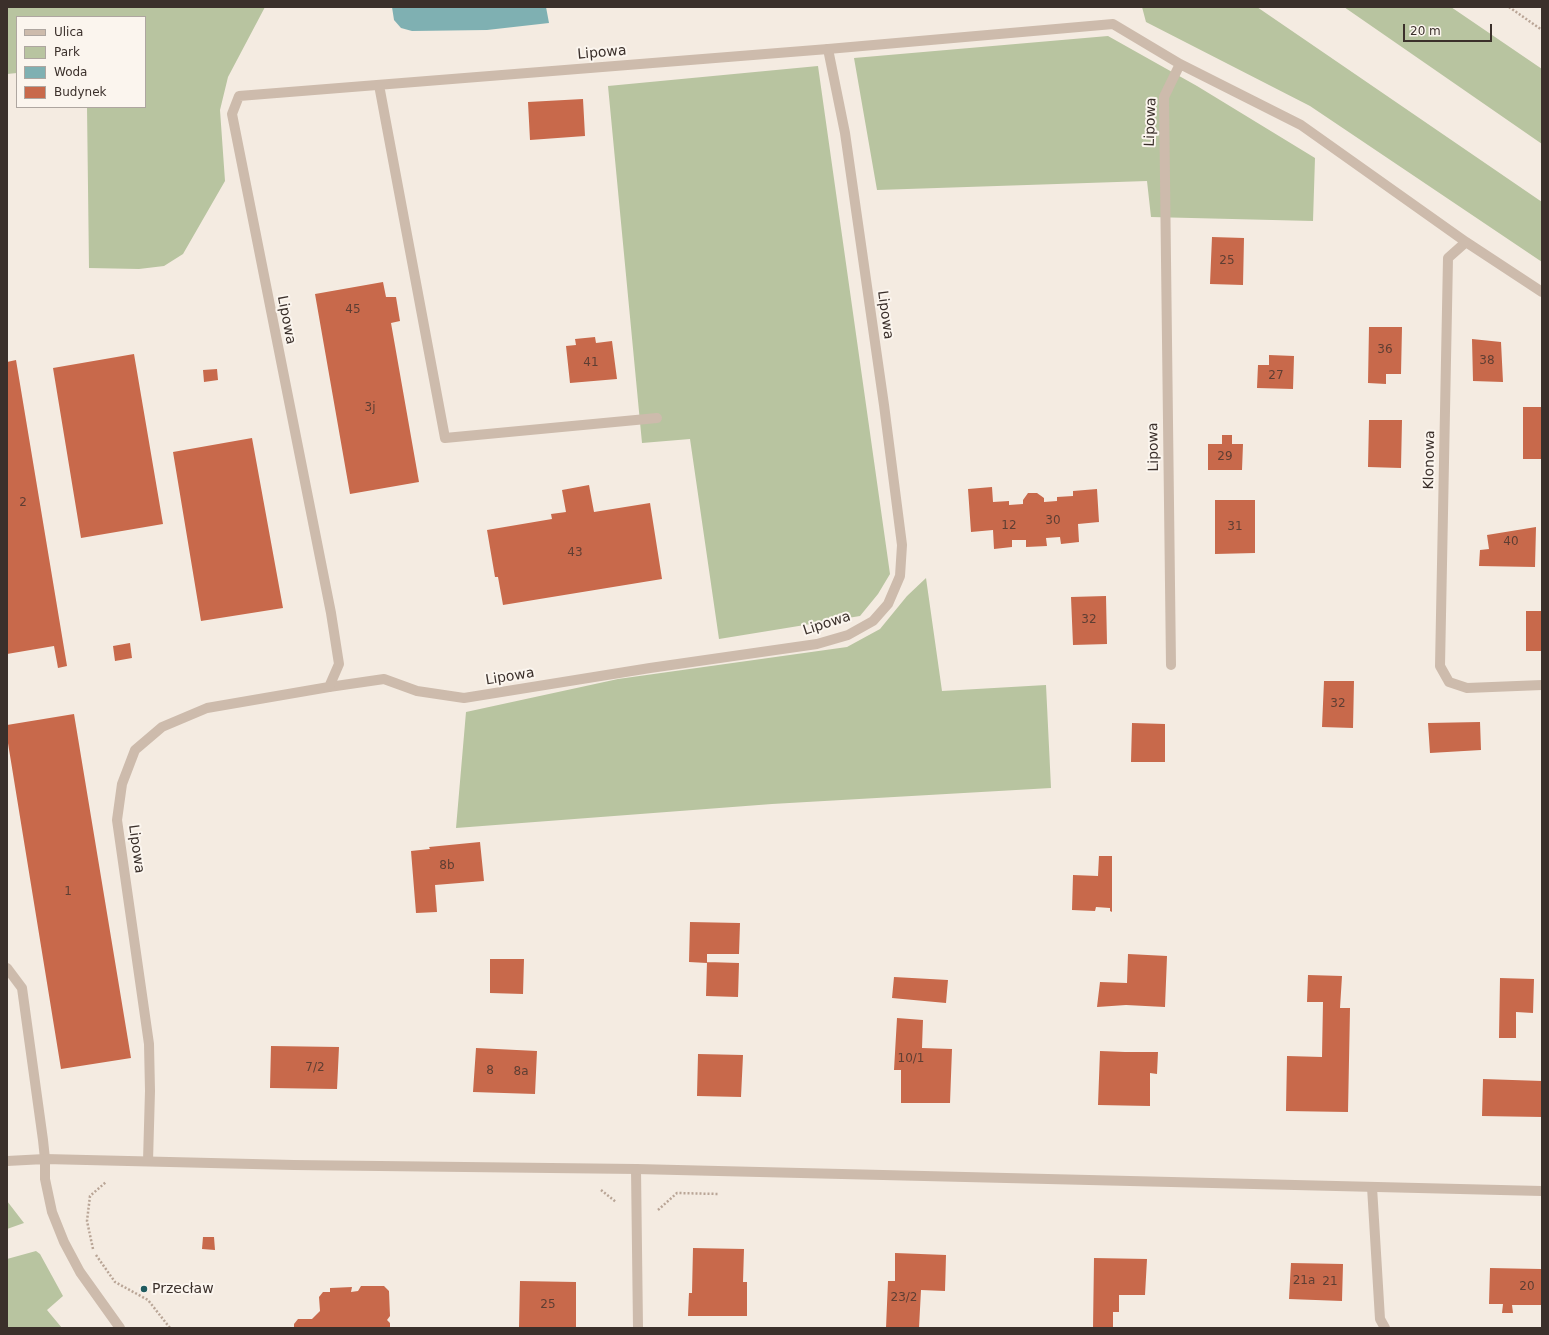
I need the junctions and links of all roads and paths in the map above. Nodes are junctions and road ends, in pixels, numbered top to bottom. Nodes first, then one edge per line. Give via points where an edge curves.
1 (1509, 7) edge
2 (1542, 30) edge
3 (828, 49) junction
4 (1180, 64) junction
5 (379, 85) junction
6 (1466, 242) junction
7 (1542, 292) edge
8 (657, 418) dead end
9 (1171, 665) dead end
10 (1542, 685) edge
11 (329, 687) junction
12 (7, 968) edge
13 (44, 1159) junction
14 (7, 1161) edge
15 (148, 1161) junction
16 (636, 1169) junction
17 (107, 1181) dead end
18 (598, 1187) dead end
19 (1372, 1187) junction
20 (1542, 1191) edge
21 (617, 1209) dead end
22 (120, 1328) edge
23 (170, 1328) edge
24 (638, 1328) edge
25 (1385, 1328) edge

1 - 2 path
3 - 4 street, Lipowa via 1113,24
3 - 5 street, Lipowa
3 - 11 street, Lipowa via 846,141 902,545 900,576 888,604 873,621 848,635 817,644 464,698 417,691 384,679
4 - 6 street, Lipowa via 1301,125
4 - 9 street, Lipowa via 1164,97
5 - 8 street via 445,438
5 - 11 street, Lipowa via 239,96 232,114 331,613 339,664
6 - 7 street
6 - 10 street, Klonowa via 1448,258 1440,666 1449,682 1467,688
11 - 15 street, Lipowa via 207,708 162,727 135,750 122,784 117,820 148,1044
12 - 13 street via 22,988
13 - 14 street
13 - 15 street
13 - 22 street via 52,1212 64,1242 80,1272
15 - 16 street
16 - 19 street
16 - 24 street
17 - 23 path via 90,1196 86,1221 93,1250 115,1282 148,1300
18 - 21 path via 616,1201
19 - 20 street
19 - 25 street via 1380,1319

